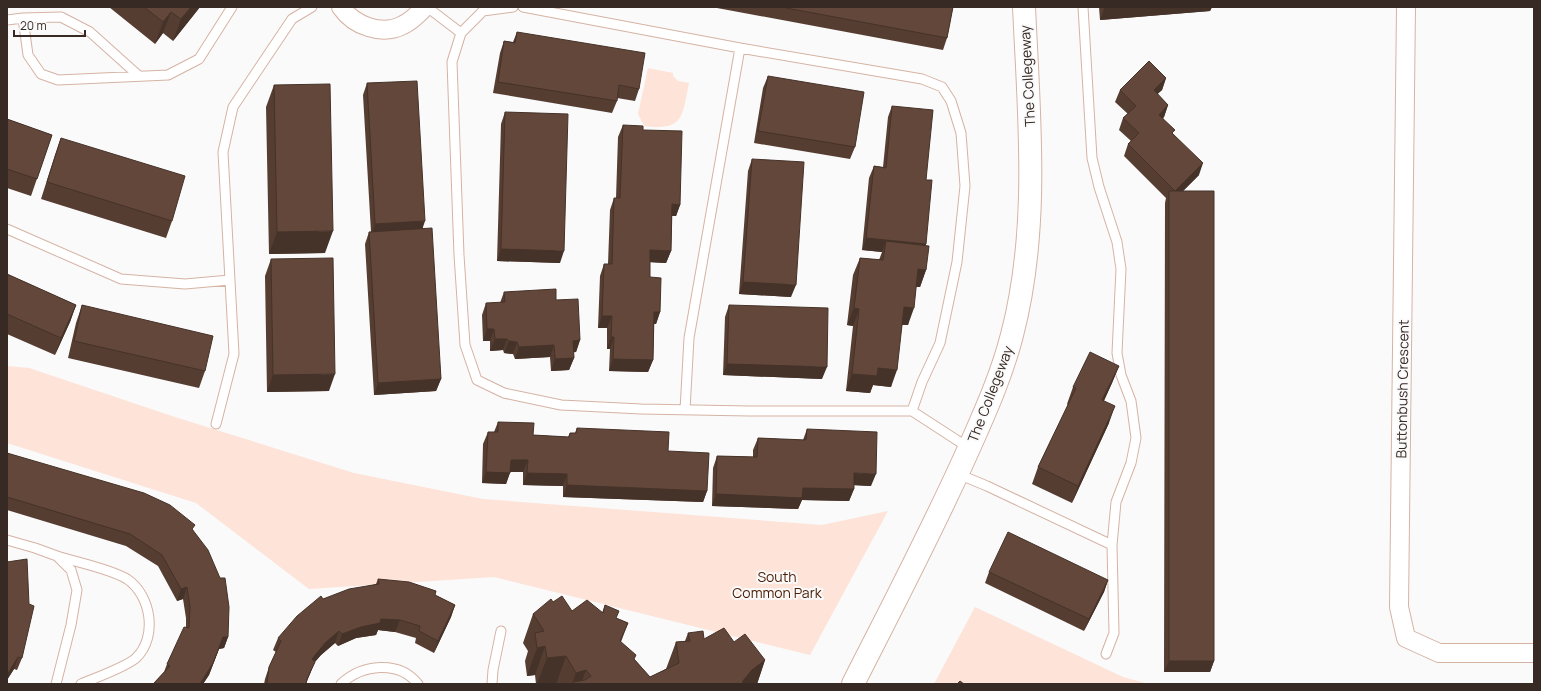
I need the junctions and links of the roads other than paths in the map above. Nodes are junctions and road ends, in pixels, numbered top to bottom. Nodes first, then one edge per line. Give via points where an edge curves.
1 (232, 7) edge
2 (312, 7) edge
3 (341, 7) edge
4 (426, 7) edge
5 (512, 7) edge
6 (523, 7) edge
7 (1024, 7) edge
8 (1083, 7) edge
9 (1406, 7) edge
10 (23, 18) junction
11 (7, 20) edge
12 (461, 33) junction
13 (740, 48) junction
14 (139, 76) junction
15 (7, 229) edge
16 (230, 280) junction
17 (685, 410) junction
18 (912, 410) junction
19 (216, 424) dead end
20 (969, 448) junction
21 (958, 474) junction
22 (7, 540) edge
23 (1112, 545) junction
24 (57, 556) junction
25 (501, 631) dead end
26 (1534, 653) edge
27 (1106, 654) dead end
28 (56, 684) edge
29 (81, 684) edge
30 (341, 684) edge
31 (418, 684) edge
32 (492, 684) edge
33 (853, 684) edge

1 - 14 lane via 199,59 168,75
2 - 16 lane via 292,19 233,107 223,152
3 - 4 street via 357,23 387,30 402,26
4 - 12 lane
5 - 12 lane via 483,11
6 - 13 lane
7 - 20 street, The Collegeway via 1031,152 1030,211 1024,275 1012,336 994,393
8 - 23 lane via 1092,158 1118,242 1121,269 1117,353 1121,376 1131,401 1136,438 1131,463 1116,502
9 - 26 street, Buttonbush Crescent via 1399,607 1406,638 1439,653
10 - 11 lane
10 - 14 lane via 61,17 90,32
10 - 14 lane via 28,54 41,74 58,80
12 - 17 lane via 452,62 459,255 465,345 477,380 504,393 561,405
13 - 17 lane via 690,338
13 - 18 lane via 922,80 942,87 952,101 961,134 965,186 958,262 940,343
15 - 16 lane via 121,280 185,284
16 - 19 lane via 234,354
17 - 18 lane
18 - 20 lane
20 - 21 street, The Collegeway
21 - 23 lane
21 - 33 street, The Collegeway
22 - 24 lane
23 - 27 lane via 1114,633
24 - 28 lane via 71,570 77,590
24 - 29 lane via 118,574 128,580 142,597 149,612 150,628 147,639 136,658
25 - 32 lane
30 - 31 lane via 359,672 394,668 407,673

